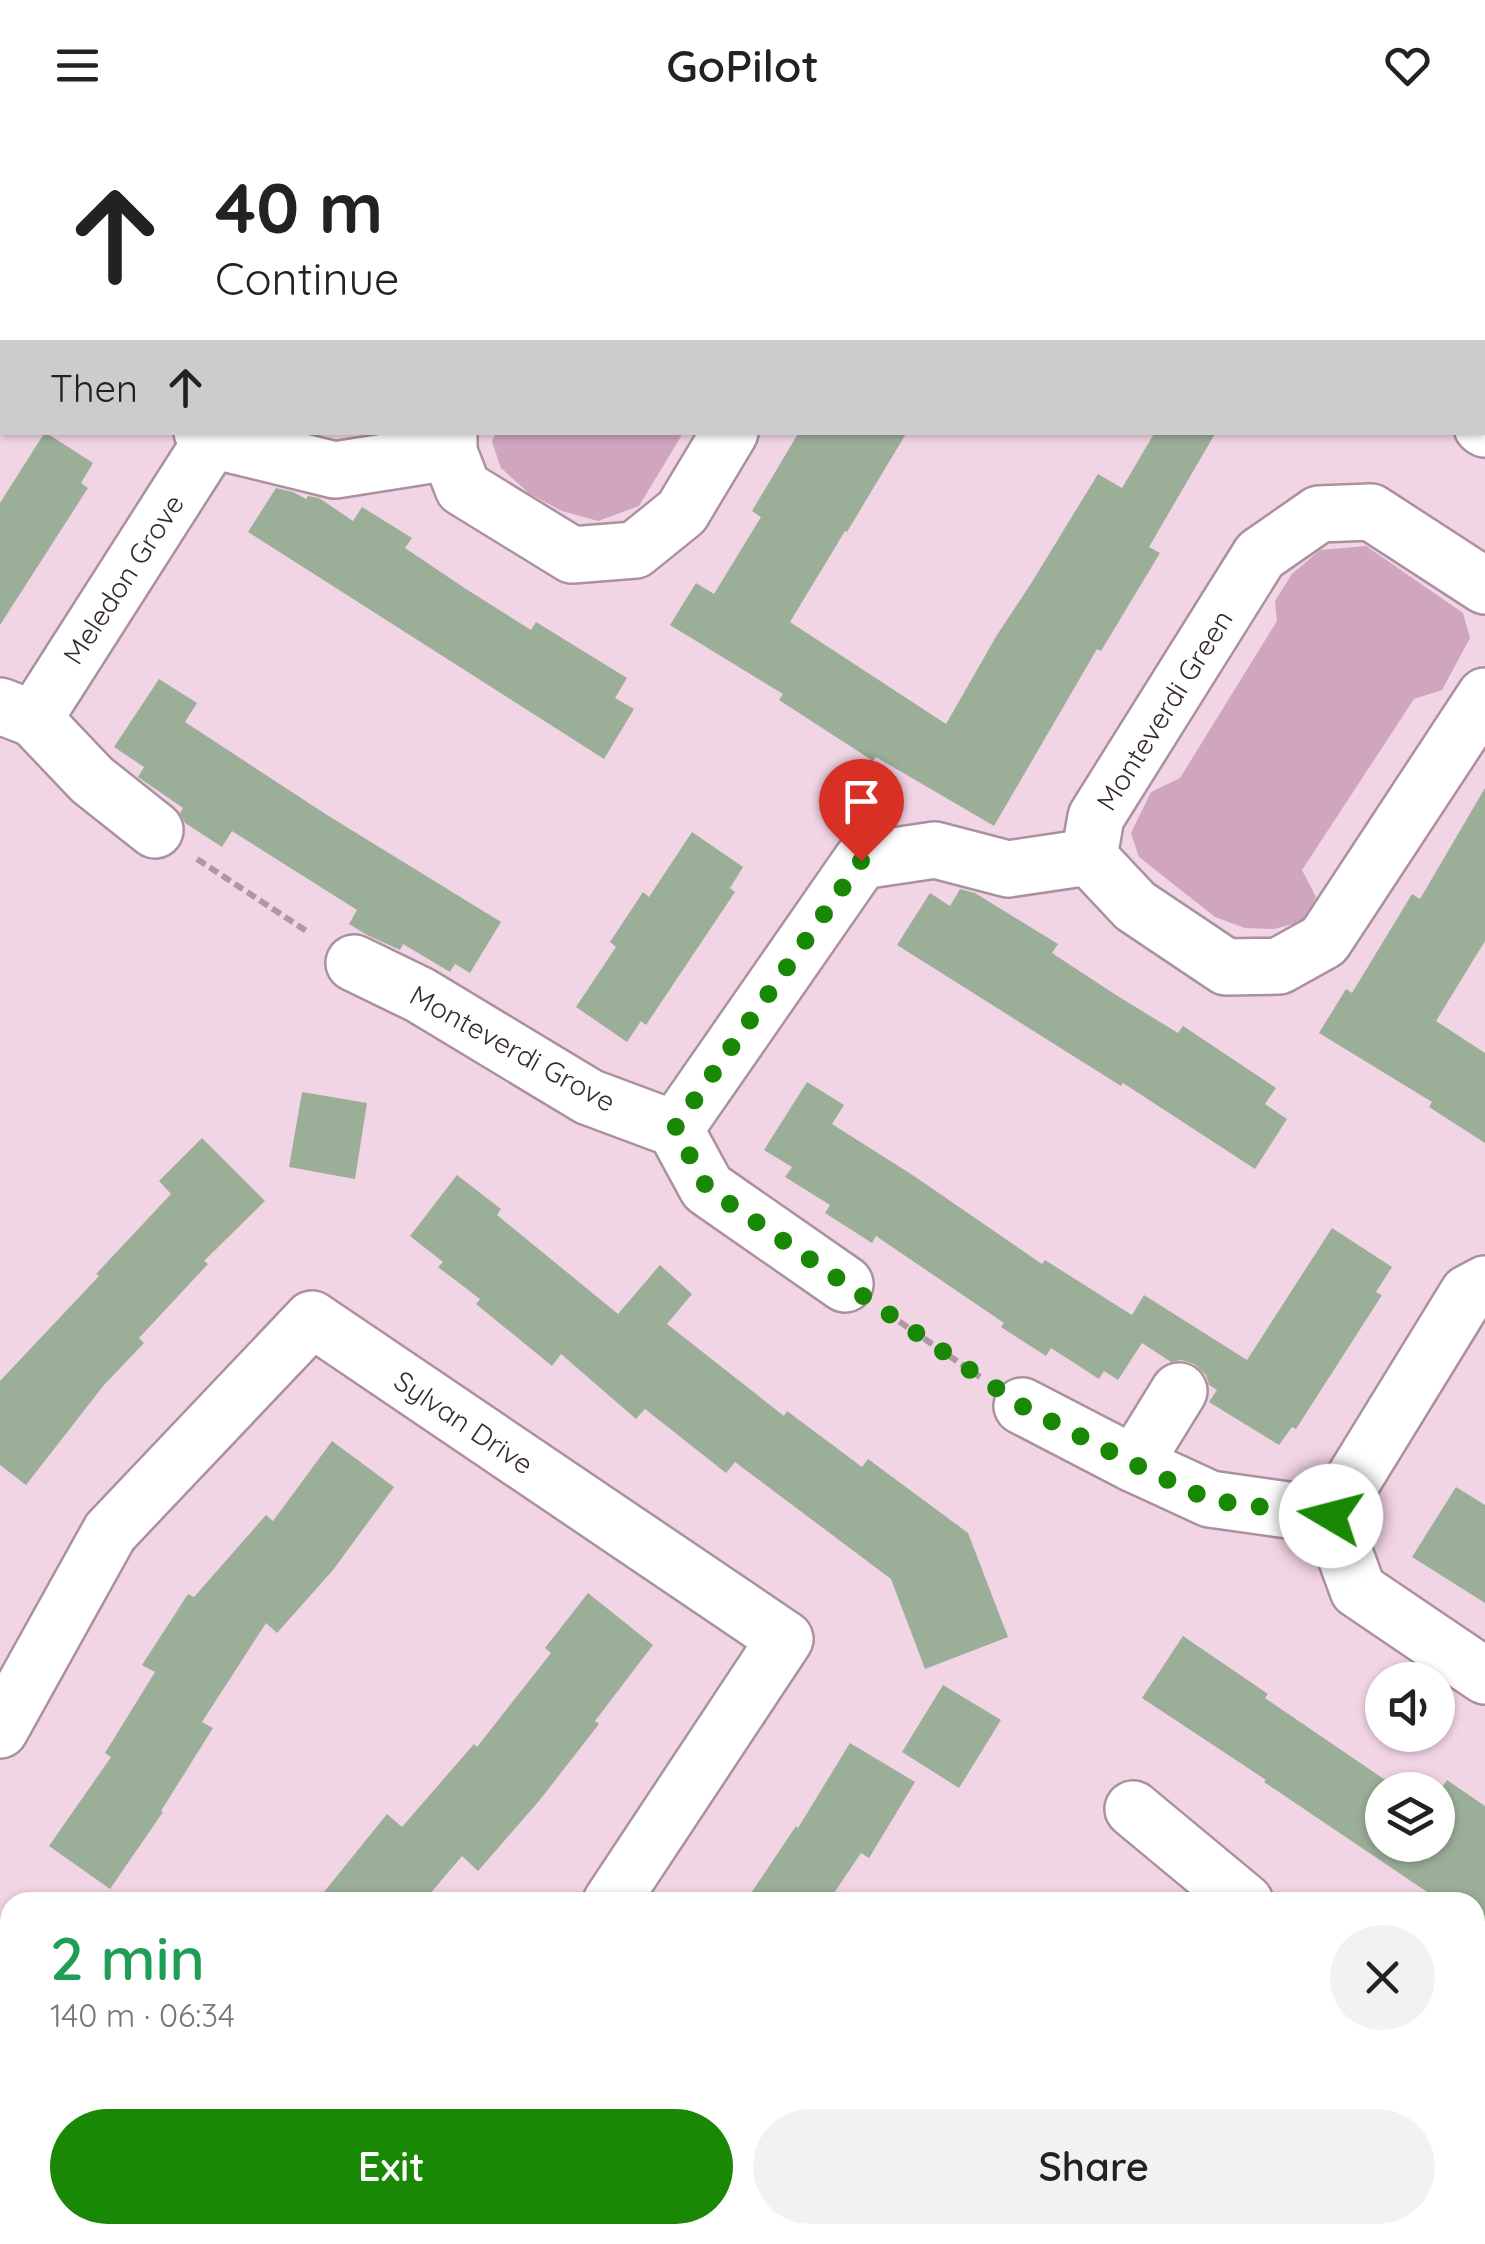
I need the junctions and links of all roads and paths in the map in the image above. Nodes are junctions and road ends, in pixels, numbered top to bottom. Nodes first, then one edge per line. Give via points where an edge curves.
1 (728, 435) edge
2 (207, 436) edge
3 (449, 442) edge
4 (1485, 586) edge
5 (1485, 696) edge
6 (17, 713) edge
7 (155, 830) joint
8 (1089, 857) junction
9 (354, 963) joint
10 (675, 1128) junction
11 (845, 1284) joint
12 (1485, 1284) edge
13 (1178, 1392) dead end
14 (1022, 1406) joint
15 (1134, 1464) junction
16 (1331, 1516) junction
17 (1485, 1676) edge
18 (0, 1730) edge
19 (1133, 1809) dead end
20 (618, 1892) edge
21 (1233, 1892) edge

1 - 3 street via 682,512 634,550 572,555 464,488
2 - 3 street, Meledon Grove via 335,470
2 - 6 street, Meledon Grove
4 - 8 street, Monteverdi Green via 1370,512 1319,514 1260,555 1096,817
5 - 8 street via 1324,942 1279,966 1226,967 1135,906
6 - 7 street, Meledon Grove
7 - 9 path
8 - 10 street via 1008,869 935,850 861,861
9 - 10 street, Monteverdi Grove via 420,995 588,1097
10 - 11 street via 707,1188
11 - 14 path
12 - 16 street via 1468,1293
13 - 15 street
14 - 15 street
15 - 16 street via 1210,1500
16 - 17 street via 1358,1590
18 - 20 street, Sylvan Drive via 110,1532 312,1319 785,1639
19 - 21 street

